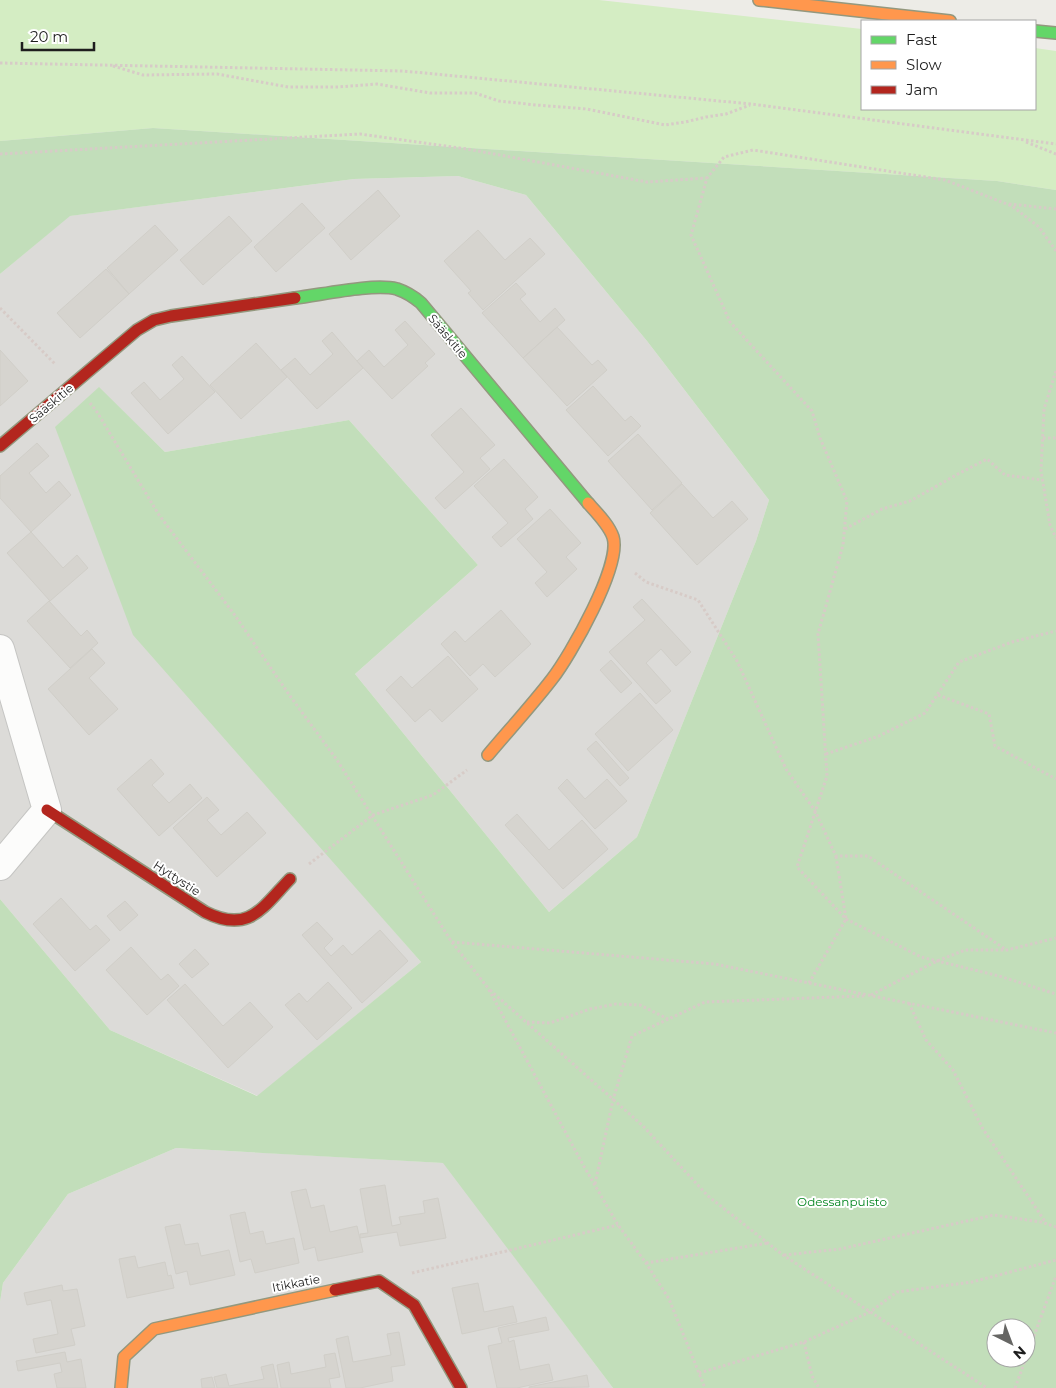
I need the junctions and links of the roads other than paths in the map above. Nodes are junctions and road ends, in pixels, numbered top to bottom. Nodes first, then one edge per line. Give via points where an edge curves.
1 (760, 0) edge
2 (941, 20) edge
3 (1036, 31) edge
4 (1056, 33) edge
5 (0, 446) edge
6 (0, 649) edge
7 (488, 755) road end
8 (47, 810) junction
9 (0, 866) edge
10 (290, 879) road end
11 (121, 1388) edge
12 (461, 1388) edge

1 - 2 main road
3 - 4 main road
5 - 7 main road, Sääskitie via 137,330 154,320 366,288 394,287 409,293 421,303 604,520 613,538 613,556 606,580 568,656
6 - 8 street
8 - 9 street
8 - 10 main road, Hyttystie via 204,912 223,920 240,921 256,913
11 - 12 main road, Itikkatie via 124,1357 154,1329 379,1281 414,1305

